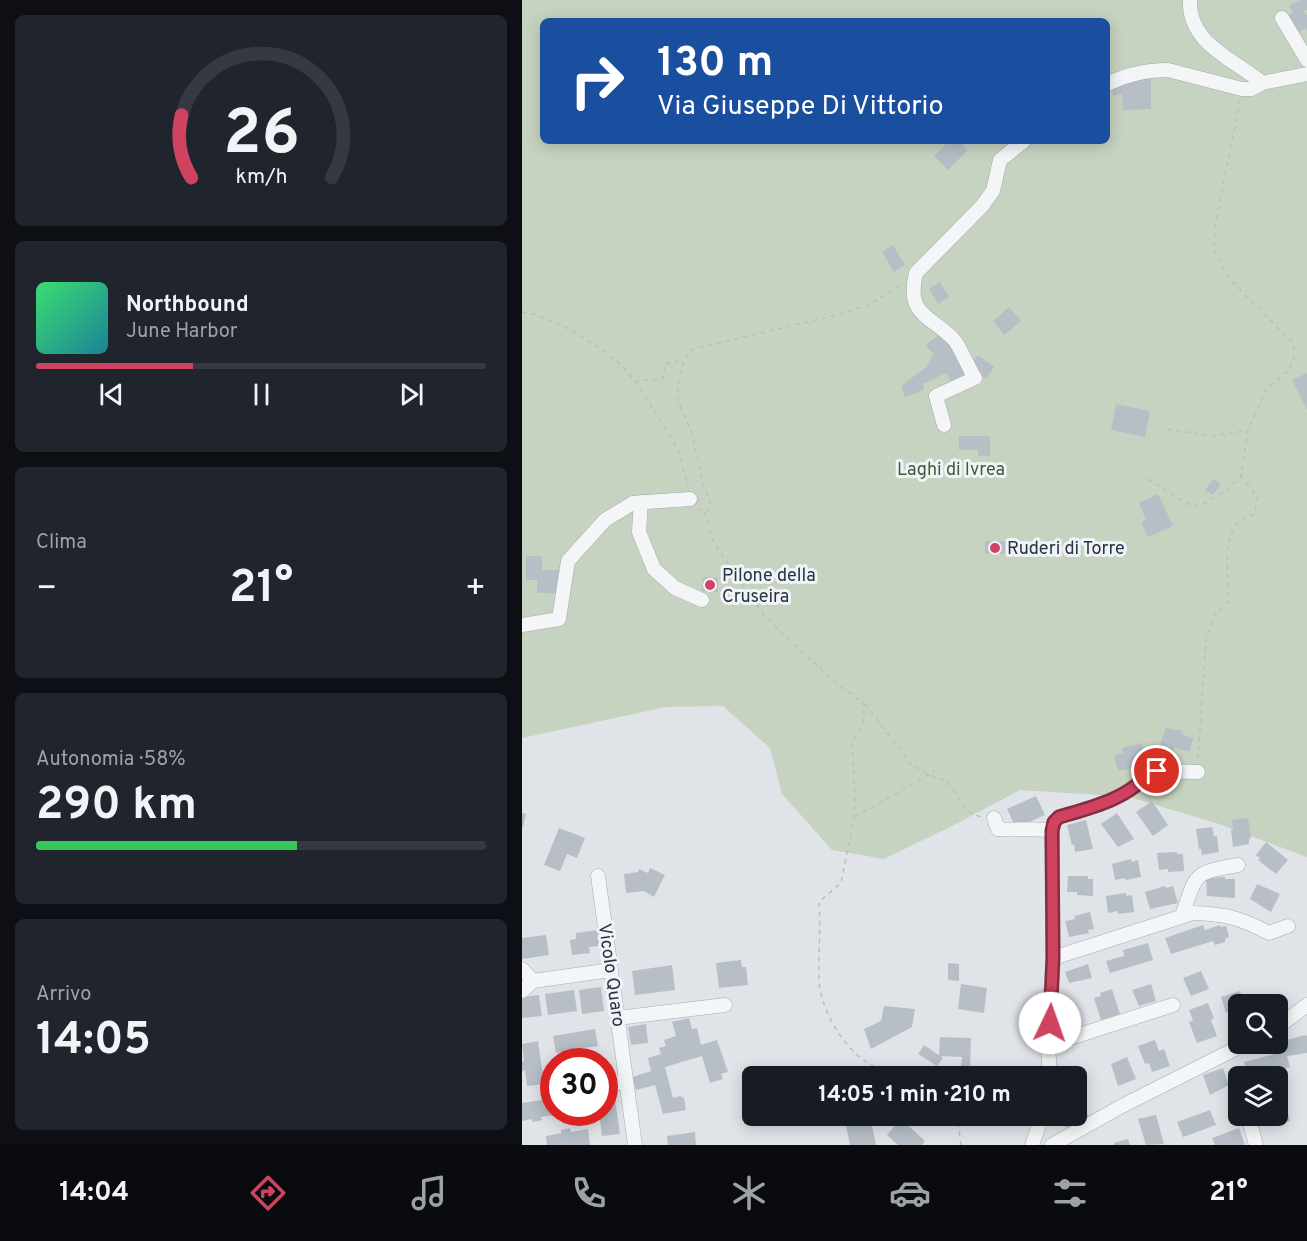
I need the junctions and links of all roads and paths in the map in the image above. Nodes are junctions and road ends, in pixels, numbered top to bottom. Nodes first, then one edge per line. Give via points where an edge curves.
1 (1190, 0) edge
2 (1282, 18) dead end
3 (1307, 60) edge
4 (1307, 74) edge
5 (1110, 82) edge
6 (1262, 83) junction
7 (1242, 89) junction
8 (1020, 144) edge
9 (916, 273) junction
10 (522, 312) edge
11 (684, 360) junction
12 (635, 381) junction
13 (944, 425) dead end
14 (1167, 429) dead end
15 (1248, 430) junction
16 (1242, 476) junction
17 (1148, 479) dead end
18 (690, 499) junction
19 (641, 502) junction
20 (704, 511) junction
21 (702, 600) dead end
22 (522, 625) edge
23 (864, 703) junction
24 (935, 771) dead end
25 (1198, 772) joint
26 (930, 774) junction
27 (854, 817) junction
28 (994, 818) joint
29 (1052, 831) junction
30 (1238, 865) dead end
31 (598, 876) dead end
32 (1182, 916) junction
33 (1288, 926) dead end
34 (1053, 958) junction
35 (522, 969) edge
36 (611, 970) junction
37 (527, 986) edge
38 (725, 1005) dead end
39 (1173, 1005) dead end
40 (1307, 1005) edge
41 (618, 1018) junction
42 (1288, 1019) edge
43 (1048, 1045) junction
44 (1228, 1053) edge
45 (872, 1066) edge
46 (1049, 1066) edge
47 (626, 1082) junction
48 (618, 1083) edge
49 (958, 1126) edge
50 (1039, 1126) edge
51 (1251, 1126) edge
52 (634, 1145) edge
53 (961, 1145) edge
54 (1032, 1145) edge
55 (1053, 1145) edge
56 (1256, 1145) edge

1 - 6 street via 1193,27 1218,52
2 - 3 street
4 - 6 street
5 - 7 street via 1168,70
6 - 7 street
7 - 15 path via 1215,225 1214,249 1226,275 1294,344 1294,360 1287,372 1267,388
8 - 9 street via 1000,160 993,191 982,206
9 - 11 path via 869,305 693,350
9 - 13 street via 913,287 923,317 956,342 975,378 936,396
10 - 12 path via 578,334 621,365
11 - 12 path via 665,363 663,379 659,381
11 - 20 path via 678,401 692,433 710,501 709,511
12 - 18 path via 678,449
14 - 15 path via 1212,436
15 - 16 path
16 - 17 path via 1200,506 1188,504
16 - 25 path via 1257,496 1255,513 1238,523 1231,534 1230,602 1215,614 1206,639
18 - 19 street
18 - 20 path
19 - 21 street via 639,532 654,569 675,588
19 - 22 street via 605,520 568,561 559,619
20 - 23 path via 719,550 764,616 838,686
23 - 26 path via 911,764
23 - 27 path via 863,723 852,742
24 - 26 path
25 - 29 street via 1147,773 1130,791 1059,817
26 - 27 path
26 - 28 path via 947,781 967,811 979,818
27 - 45 path via 841,884 819,902 819,982 828,1014 843,1041
28 - 29 street via 999,829
29 - 34 street
30 - 32 street via 1200,875
31 - 36 street, Vicolo Quaro
32 - 33 street via 1216,914 1243,920 1269,933
32 - 34 street
34 - 43 street
35 - 37 street
36 - 37 street
36 - 41 street, Vicolo Quaro
38 - 41 street
39 - 43 street
40 - 42 street
41 - 47 street, Vicolo Quaro
43 - 46 street
44 - 55 street
47 - 48 street
47 - 52 street, Vicolo Quaro
49 - 53 path
50 - 54 street
51 - 56 street

